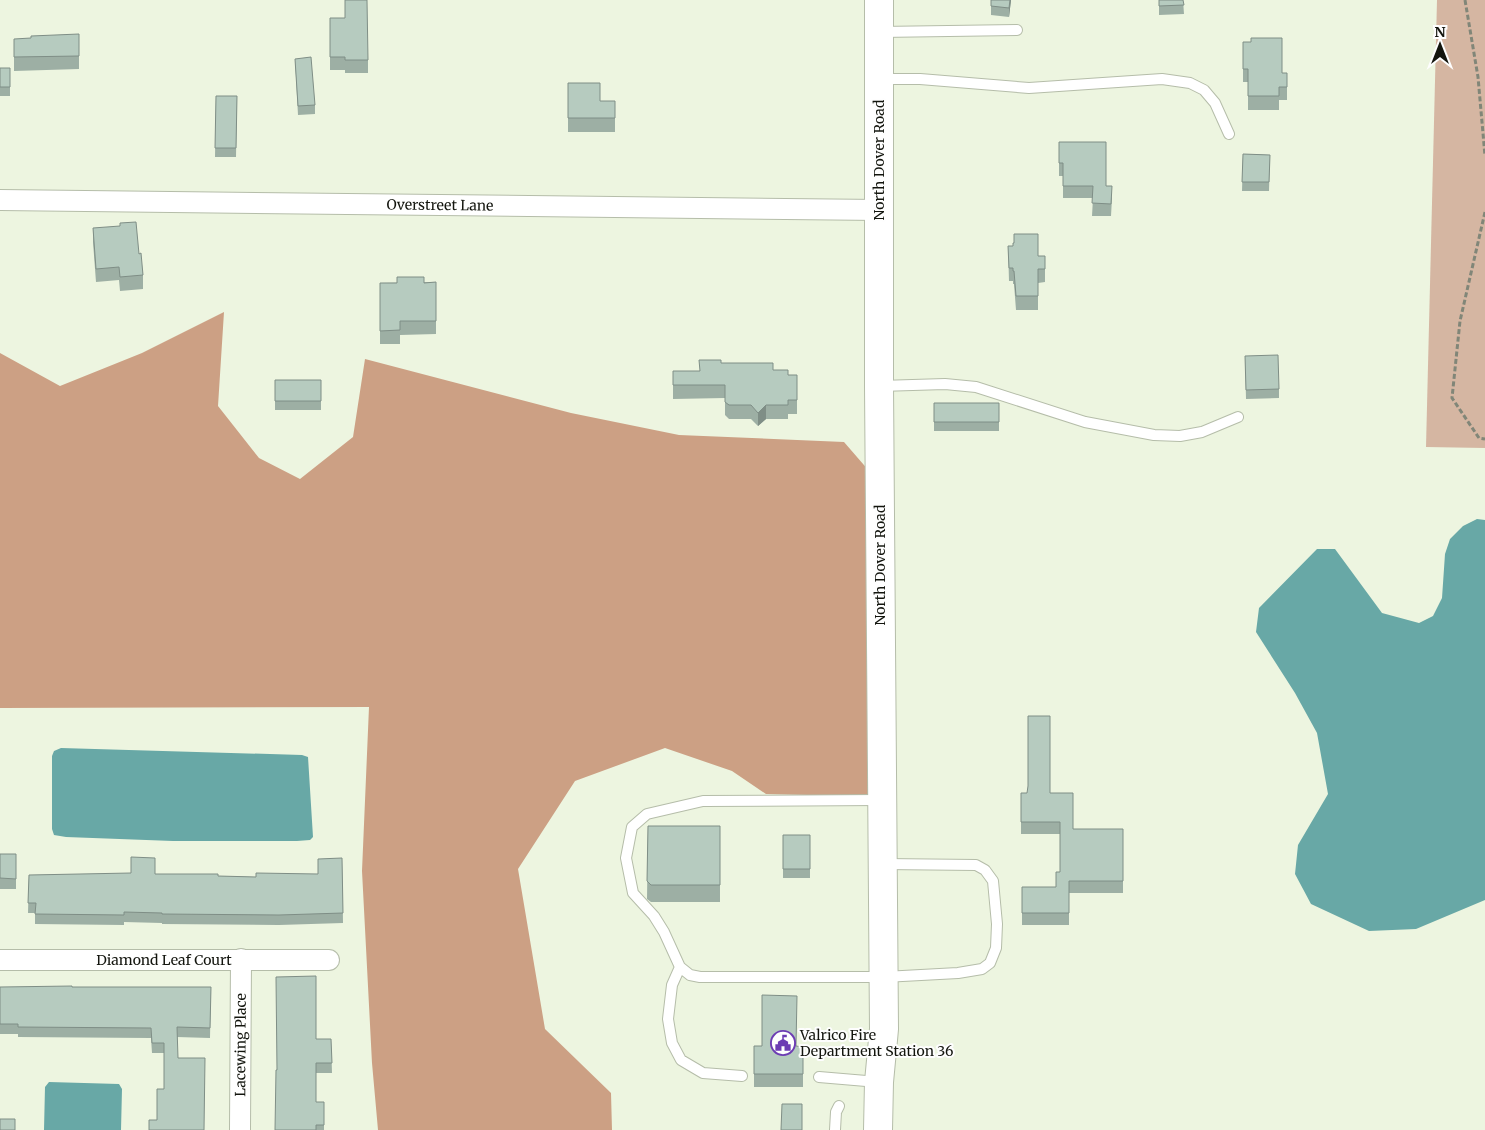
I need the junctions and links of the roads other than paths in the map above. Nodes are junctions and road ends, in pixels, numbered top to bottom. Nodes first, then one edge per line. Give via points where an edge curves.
1 (879, 0) edge
2 (1017, 30) dead end
3 (879, 32) junction
4 (879, 79) junction
5 (1229, 134) dead end
6 (0, 200) edge
7 (879, 210) junction
8 (878, 386) junction
9 (1238, 418) dead end
10 (881, 800) junction
11 (882, 864) junction
12 (241, 959) junction
13 (0, 960) edge
14 (328, 960) dead end
15 (680, 967) junction
16 (884, 977) junction
17 (742, 1076) dead end
18 (819, 1077) dead end
19 (879, 1082) junction
20 (839, 1106) dead end
21 (240, 1130) edge
22 (835, 1130) edge
23 (878, 1130) edge

1 - 3 street, North Dover Road
2 - 3 lane
3 - 4 street, North Dover Road
4 - 5 lane via 1029,88 1162,78 1190,83 1204,90 1215,103
4 - 7 street, North Dover Road
6 - 7 street, Overstreet Lane
7 - 8 street, North Dover Road
8 - 9 lane via 945,384 976,387 1085,422 1154,434 1180,436 1202,432
8 - 10 street, North Dover Road
10 - 11 street, North Dover Road
10 - 15 lane via 704,801 647,814 632,828 626,858 632,893 654,916
11 - 16 street, North Dover Road
11 - 16 lane via 976,865 985,870 993,881 997,924 996,948 990,963 982,969
12 - 13 street, Diamond Leaf Court
12 - 14 street, Diamond Leaf Court
12 - 21 street, Lacewing Place
15 - 16 lane via 690,975 700,977
15 - 17 lane via 672,985 668,1019 672,1043 681,1060 703,1073
16 - 19 street, North Dover Road
18 - 19 lane
19 - 23 street, North Dover Road
20 - 22 lane

